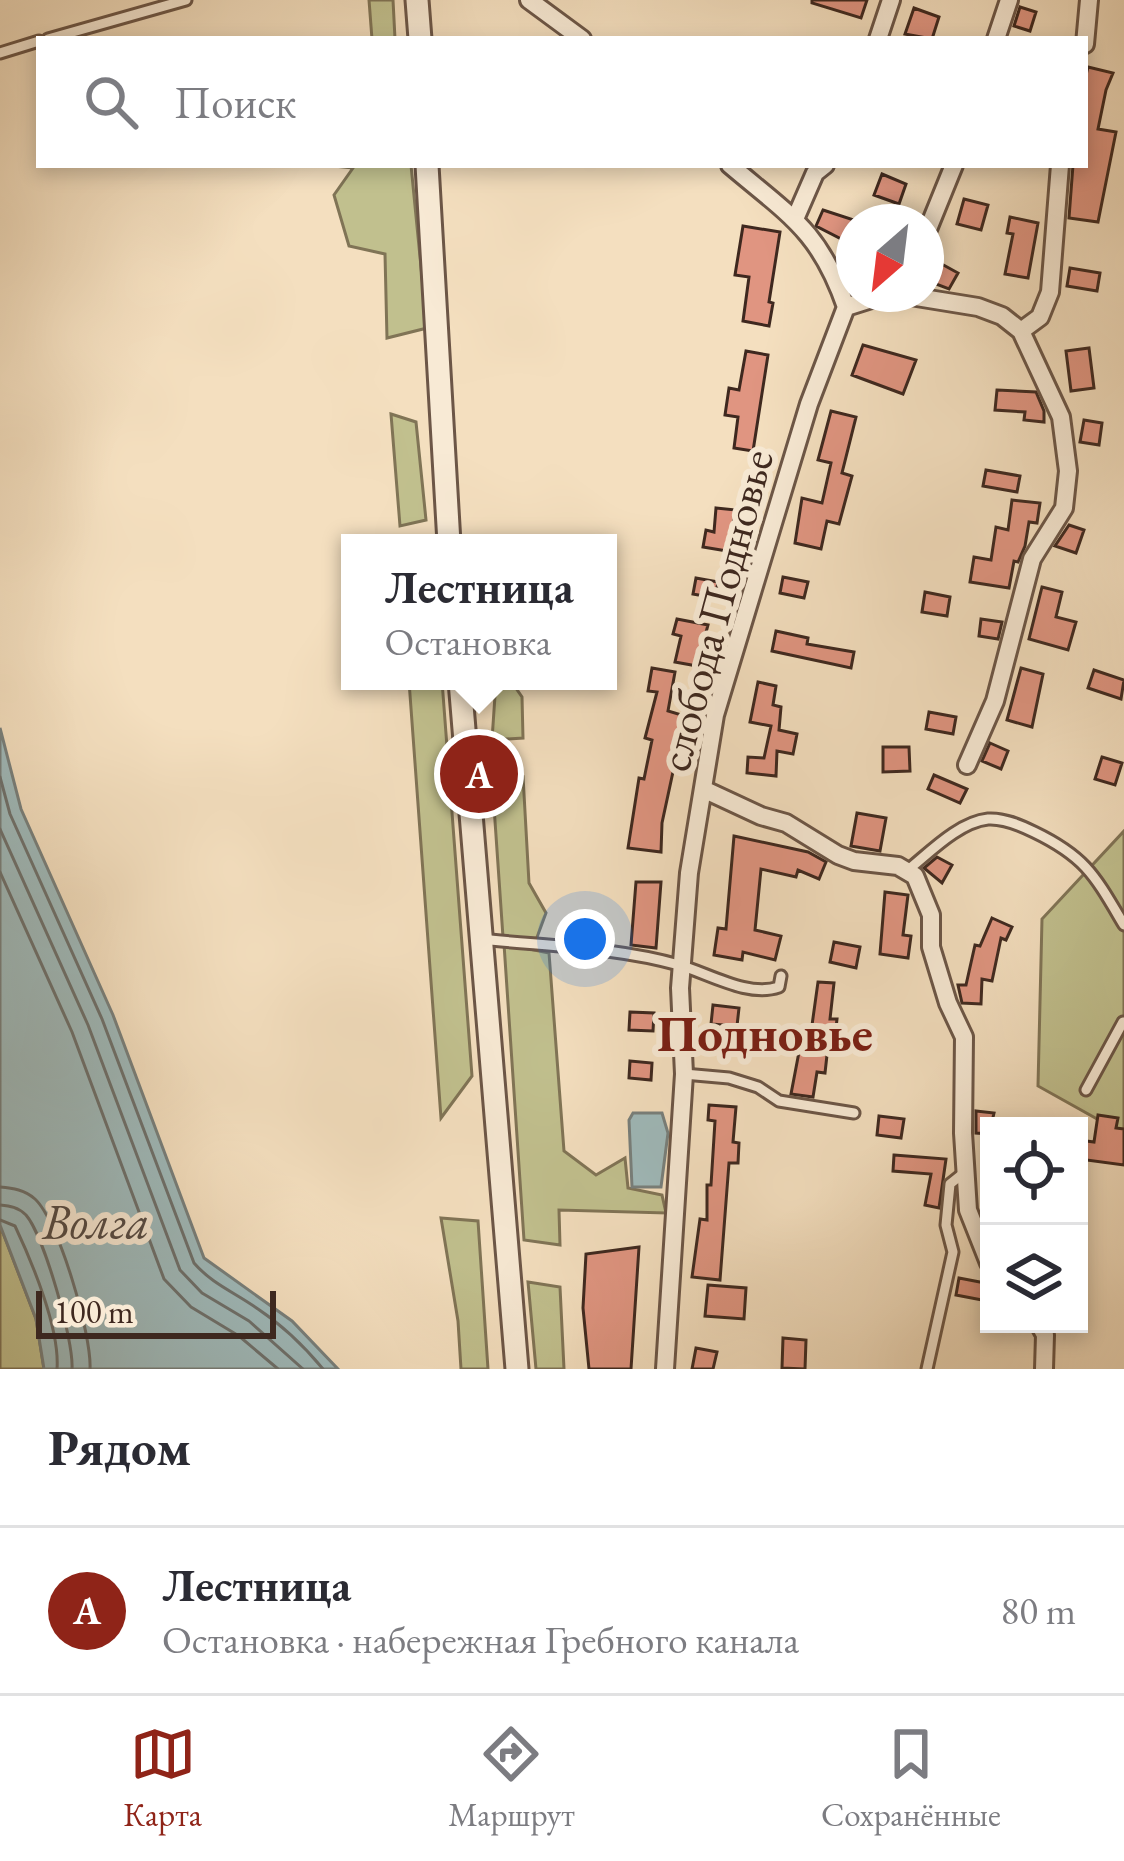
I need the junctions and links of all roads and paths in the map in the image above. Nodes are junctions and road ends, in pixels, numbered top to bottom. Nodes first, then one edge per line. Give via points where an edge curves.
1 (185, 0) edge
2 (417, 0) edge
3 (529, 0) edge
4 (891, 0) edge
5 (1009, 0) edge
6 (1089, 0) edge
7 (59, 36) edge
8 (420, 36) edge
9 (578, 36) edge
10 (879, 36) edge
11 (997, 36) edge
12 (1086, 36) edge
13 (36, 42) edge
14 (0, 52) edge
15 (427, 168) edge
16 (734, 168) edge
17 (821, 168) edge
18 (953, 168) edge
19 (1060, 168) edge
20 (938, 204) edge
21 (795, 220) junction
22 (836, 278) edge
23 (944, 301) edge
24 (845, 312) edge
25 (1021, 331) junction
26 (448, 534) edge
27 (461, 690) edge
28 (967, 764) dead end
29 (703, 789) junction
30 (909, 869) junction
31 (1124, 925) edge
32 (480, 939) junction
33 (682, 966) junction
34 (781, 976) dead end
35 (1124, 1022) edge
36 (684, 1074) junction
37 (1086, 1090) dead end
38 (854, 1113) dead end
39 (965, 1172) junction
40 (980, 1240) edge
41 (1044, 1333) edge
42 (517, 1369) edge
43 (665, 1369) edge
44 (927, 1369) edge
45 (1044, 1369) edge

1 - 7 lane
2 - 8 street
3 - 9 street
4 - 10 street
5 - 11 street
6 - 12 street
13 - 14 lane
15 - 26 street
16 - 21 street
17 - 21 street
18 - 20 street
19 - 25 street via 1050,292 1040,317
21 - 22 street
23 - 25 street via 1002,316
24 - 29 street, слобода Подновье via 809,404 715,716
25 - 28 street via 1060,417 1064,508 1032,559 995,701
27 - 32 street
29 - 30 street via 838,855
29 - 33 street, слобода Подновье
30 - 31 lane via 963,829 987,819 1013,822 1072,850
30 - 39 street via 925,893 931,947 964,1037
32 - 33 lane
32 - 42 street
33 - 34 lane via 770,990
33 - 36 street, слобода Подновье
35 - 37 lane
36 - 38 lane via 729,1078 778,1101
36 - 43 street, слобода Подновье
39 - 40 street
39 - 44 lane via 950,1184 953,1252
41 - 45 street

